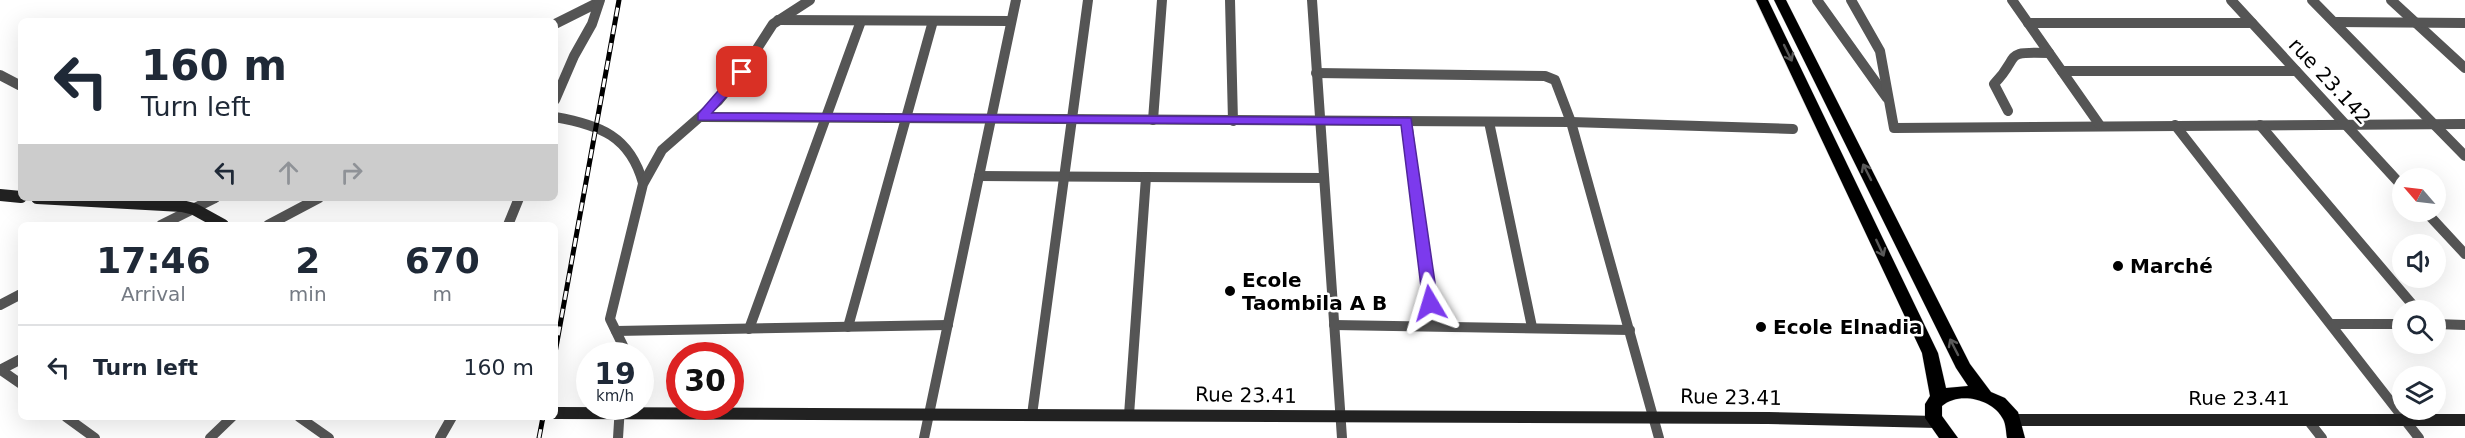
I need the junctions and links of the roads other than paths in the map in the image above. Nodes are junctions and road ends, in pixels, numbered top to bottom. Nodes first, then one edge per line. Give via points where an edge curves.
1 (575, 0) edge
2 (810, 0) edge
3 (1016, 0) edge
4 (1088, 0) edge
5 (1162, 0) edge
6 (1230, 0) edge
7 (1312, 0) edge
8 (1762, 0) edge
9 (1780, 0) edge
10 (1818, 0) edge
11 (1851, 0) edge
12 (2012, 0) edge
13 (2231, 0) edge
14 (2312, 0) edge
15 (2391, 0) edge
16 (600, 1) edge
17 (583, 10) junction
18 (777, 20) junction
19 (861, 21) junction
20 (933, 21) junction
21 (1011, 21) junction
22 (558, 22) edge
23 (2335, 22) junction
24 (2028, 23) junction
25 (2253, 23) junction
26 (2416, 23) junction
27 (2465, 23) edge
28 (2049, 53) junction
29 (2465, 68) edge
30 (2062, 71) junction
31 (2296, 71) junction
32 (1316, 73) junction
33 (0, 75) edge
34 (18, 84) edge
35 (558, 96) edge
36 (1887, 98) junction
37 (2008, 111) dead end
38 (702, 117) junction
39 (558, 118) edge
40 (827, 119) junction
41 (906, 119) junction
42 (991, 120) junction
43 (1072, 120) junction
44 (1153, 120) junction
45 (1233, 121) junction
46 (1407, 121) junction
47 (1320, 122) junction
48 (1489, 122) junction
49 (1571, 122) junction
50 (2099, 124) junction
51 (2175, 124) junction
52 (2433, 124) junction
53 (2465, 124) edge
54 (2260, 125) junction
55 (2346, 125) junction
56 (1793, 129) dead end
57 (2465, 156) edge
58 (2392, 175) edge
59 (979, 176) junction
60 (1065, 176) junction
61 (1146, 177) junction
62 (1323, 178) junction
63 (643, 184) junction
64 (0, 195) edge
65 (18, 197) edge
66 (110, 201) edge
67 (199, 201) edge
68 (313, 201) edge
69 (518, 201) edge
70 (183, 204) edge
71 (164, 222) edge
72 (217, 222) edge
73 (274, 222) edge
74 (509, 222) edge
75 (2435, 222) edge
76 (2465, 254) edge
77 (18, 296) edge
78 (2409, 300) edge
79 (0, 305) edge
80 (2332, 324) junction
81 (2392, 324) edge
82 (2446, 324) edge
83 (948, 325) junction
84 (1334, 325) junction
85 (2465, 325) edge
86 (1433, 326) junction
87 (848, 327) junction
88 (1532, 327) junction
89 (749, 328) junction
90 (1630, 330) junction
91 (616, 331) junction
92 (621, 342) edge
93 (18, 361) edge
94 (0, 370) edge
95 (18, 382) edge
96 (1939, 396) junction
97 (1985, 396) junction
98 (2392, 402) edge
99 (654, 410) edge
100 (576, 412) edge
101 (558, 413) edge
102 (929, 414) junction
103 (1032, 415) junction
104 (1129, 415) junction
105 (1653, 417) junction
106 (1341, 418) junction
107 (2307, 419) junction
108 (70, 420) edge
109 (229, 420) edge
110 (303, 420) edge
111 (450, 420) edge
112 (619, 420) edge
113 (2013, 420) junction
114 (2392, 420) edge
115 (2406, 420) edge
116 (2446, 420) edge
117 (2465, 420) edge
118 (1936, 422) junction
119 (95, 438) edge
120 (210, 438) edge
121 (329, 438) edge
122 (440, 438) edge
123 (618, 438) edge
124 (924, 438) edge
125 (1342, 438) edge
126 (1659, 438) edge
127 (1949, 438) edge
128 (2016, 438) edge
129 (2322, 438) edge
130 (2419, 438) edge

1 - 17 street
2 - 18 street
3 - 21 street
4 - 43 street
5 - 44 street
6 - 45 street
7 - 32 street
8 -> 96 main road via 1930,353
97 -> 9 main road via 1964,368
10 - 36 street
11 - 36 street via 1880,51
12 - 24 street
13 - 25 street, rue 23.142
14 - 23 street
15 - 26 street
16 - 17 street
16 - 35 street via 591,31 577,50
17 - 22 street
18 - 19 street
18 - 38 street via 742,72
19 - 20 street
19 - 40 street
20 - 21 street
20 - 41 street
21 - 42 street
23 - 26 street
23 - 52 street
24 - 25 street
24 - 28 street
25 - 31 street, rue 23.142
26 - 27 street
26 - 29 street
28 - 30 street
28 - 37 street via 2019,52 2011,58 2005,73 1994,84
30 - 31 street
30 - 50 street
31 - 55 street, rue 23.142
32 - 47 street
32 - 49 street via 1549,76 1555,80
33 - 34 street
36 - 50 street via 1894,128
38 - 40 street
38 - 63 street via 662,150
39 - 63 street via 610,132 637,160
40 - 41 street
40 - 89 street
41 - 42 street
41 - 87 street
42 - 43 street
42 - 59 street
43 - 44 street
43 - 60 street
44 - 45 street
45 - 47 street
46 - 47 street
46 - 48 street
46 - 86 street
47 - 62 street
48 - 49 street
48 - 88 street
49 - 56 street
49 - 90 street
50 - 51 street
51 - 54 street
51 - 80 street
52 - 53 street
52 - 55 street
52 - 57 street
54 - 55 street
54 - 78 street
55 - 58 street, rue 23.142
59 - 60 street
59 - 83 street
60 - 61 street
60 - 103 street
61 - 62 street
61 - 104 street
62 - 84 street
63 - 91 street via 610,319
64 - 65 street
66 - 70 street
67 - 70 street
68 - 73 street
69 - 74 street
70 - 71 street
70 - 72 street
75 - 76 street
77 - 79 street
80 - 81 street
80 - 98 street
82 - 85 street
83 - 87 street
83 - 102 street
84 - 86 street
84 - 106 street
86 - 88 street
87 - 89 street
88 - 90 street
89 - 91 street
90 - 105 street
91 - 92 street
93 - 94 street
94 - 95 street
96 - 97 main road via 1959,390
96 - 118 main road via 1933,412
97 - 113 main road
99 - 102 street, Rue 23.41
100 - 101 street, Rue 23.41
102 - 103 street, Rue 23.41
102 - 124 street
103 - 104 street, Rue 23.41
104 - 106 street, Rue 23.41
105 - 106 street, Rue 23.41
105 - 118 street, Rue 23.41
105 - 126 street
106 - 125 street
107 - 113 street, Rue 23.41
107 - 114 street, Rue 23.41
107 - 129 street
108 - 119 street
109 - 120 street
110 - 121 street
111 - 122 street
112 - 123 street
113 - 128 main road
115 - 130 street
116 - 117 street, Rue 23.41
118 - 127 main road

